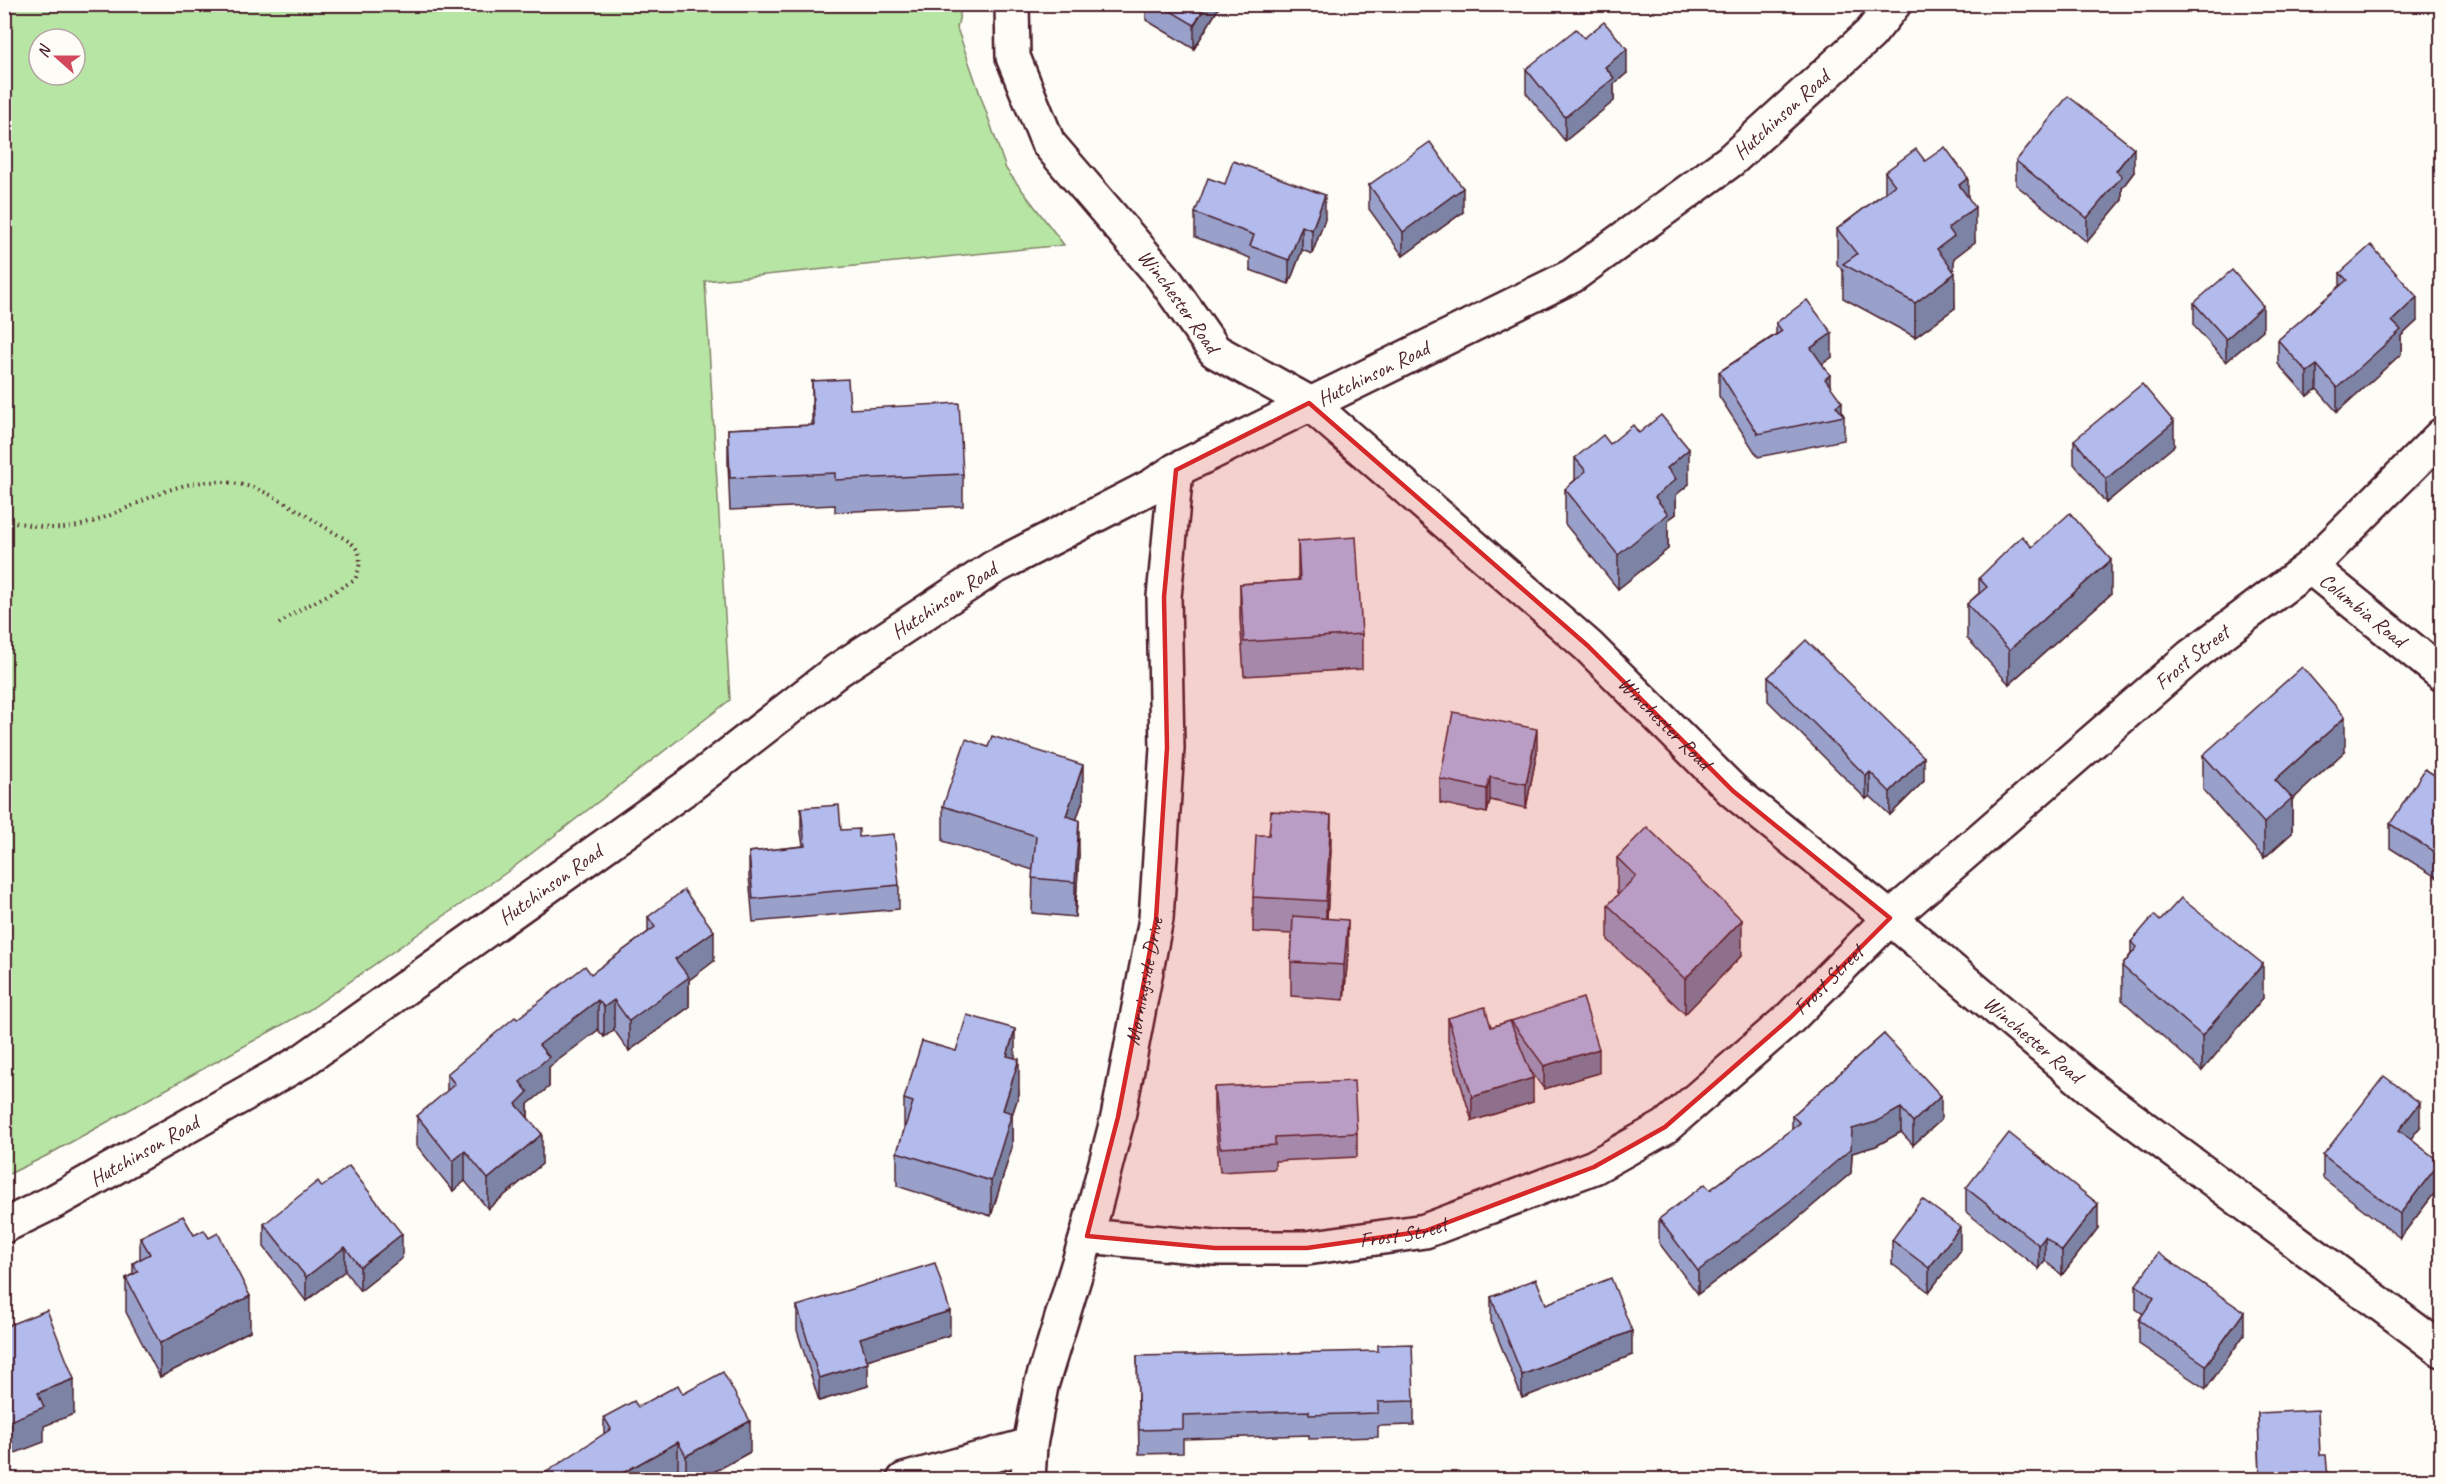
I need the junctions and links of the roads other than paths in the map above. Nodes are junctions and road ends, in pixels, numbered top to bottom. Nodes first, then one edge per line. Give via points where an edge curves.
1 (1012, 4) edge
2 (1894, 4) edge
3 (1309, 403) junction
4 (2442, 435) edge
5 (1176, 470) junction
6 (2310, 567) junction
7 (2442, 674) edge
8 (1890, 918) junction
9 (4, 1226) edge
10 (1087, 1236) junction
11 (2442, 1350) edge
12 (1030, 1445) junction
13 (904, 1479) edge
14 (1028, 1479) edge

1 - 3 street, Winchester Road via 1013,57 1048,143 1163,277 1215,351
2 - 3 street, Hutchinson Road via 1870,34 1730,161 1572,276
3 - 5 street, Hutchinson Road
3 - 8 street, Winchester Road via 1588,646 1733,791
4 - 6 street, Frost Street
5 - 9 street, Hutchinson Road via 993,568 838,669 687,787 301,1062 55,1202
5 - 10 street, Morningside Drive via 1164,597 1167,748 1156,919 1118,1117
6 - 7 street, Columbia Road
6 - 8 street, Frost Street via 2190,657
8 - 10 street, Frost Street via 1790,1018 1665,1127 1594,1167 1425,1231 1307,1248 1215,1248
8 - 11 street, Winchester Road via 2098,1094
10 - 12 street, Morningside Drive via 1041,1386
12 - 13 street
12 - 14 street, Morningside Drive

